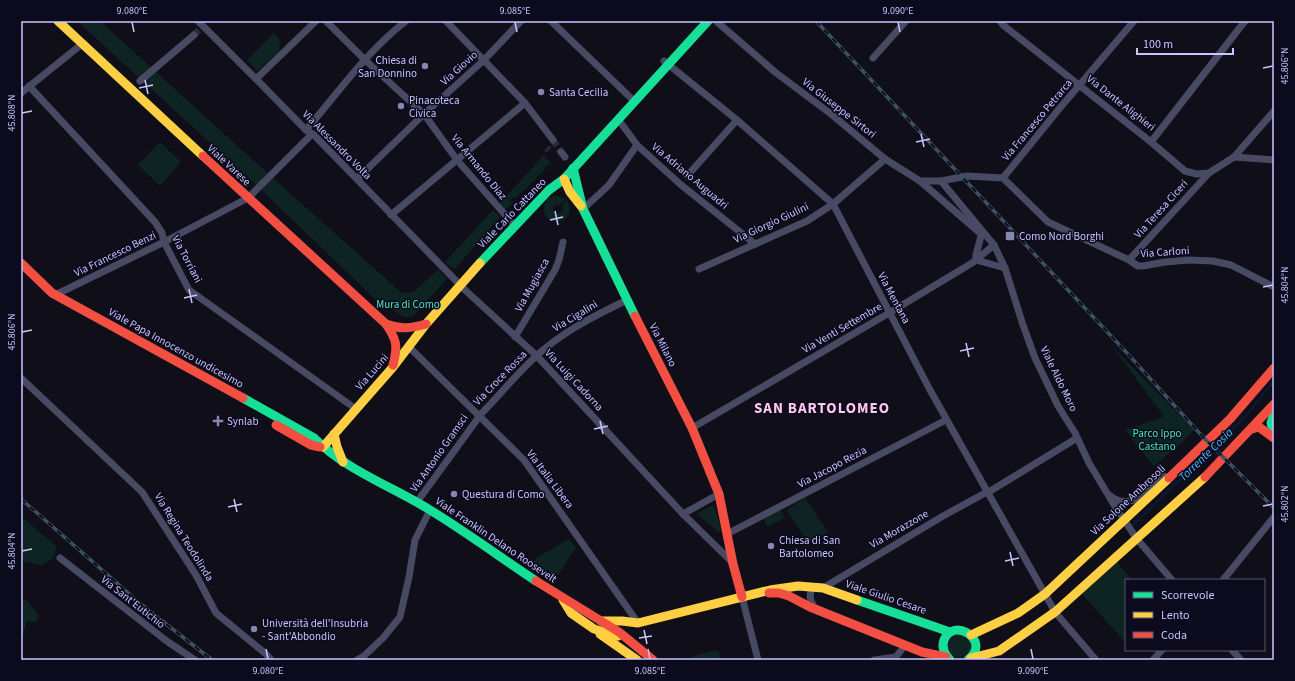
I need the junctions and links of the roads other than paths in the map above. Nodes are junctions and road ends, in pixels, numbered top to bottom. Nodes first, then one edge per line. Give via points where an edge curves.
1 (58, 21) edge
2 (209, 21) edge
3 (316, 21) edge
4 (326, 21) edge
5 (406, 21) edge
6 (446, 21) edge
7 (521, 21) edge
8 (551, 21) edge
9 (708, 21) edge
10 (716, 21) edge
11 (906, 21) edge
12 (1000, 21) edge
13 (1134, 21) edge
14 (1245, 21) edge
15 (201, 24) edge
16 (194, 35) tunnel mouth
17 (82, 44) junction
18 (873, 58) dead end
19 (365, 60) junction
20 (484, 60) junction
21 (666, 62) junction
22 (256, 79) junction
23 (140, 81) dead end
24 (1080, 85) junction
25 (29, 86) junction
26 (21, 93) edge
27 (634, 101) junction
28 (525, 103) junction
29 (1274, 110) edge
30 (424, 114) junction
31 (618, 119) junction
32 (737, 120) junction
33 (309, 132) junction
34 (553, 140) tunnel mouth
35 (1151, 142) junction
36 (637, 145) junction
37 (1234, 157) junction
38 (457, 160) junction
39 (885, 160) junction
40 (1274, 160) edge
41 (573, 168) junction
42 (1209, 173) junction
43 (687, 176) dead end
44 (1003, 178) junction
45 (357, 179) junction
46 (564, 179) junction
47 (920, 181) junction
48 (941, 181) junction
49 (549, 190) junction
50 (569, 190) junction
51 (248, 198) junction
52 (832, 204) junction
53 (583, 209) junction
54 (391, 215) junction
55 (515, 226) junction
56 (164, 242) junction
57 (755, 244) junction
58 (563, 245) dead end
59 (994, 245) junction
60 (976, 260) junction
61 (1129, 260) junction
62 (21, 263) edge
63 (1005, 268) junction
64 (699, 269) dead end
65 (21, 272) edge
66 (460, 285) junction
67 (1274, 287) edge
68 (55, 295) junction
69 (627, 300) junction
70 (889, 313) junction
71 (386, 324) junction
72 (426, 324) junction
73 (515, 337) junction
74 (409, 347) junction
75 (537, 356) junction
76 (393, 367) junction
77 (1274, 368) edge
78 (21, 378) edge
79 (1274, 404) edge
80 (356, 409) junction
81 (1274, 414) edge
82 (479, 416) junction
83 (946, 420) junction
84 (692, 428) junction
85 (1252, 429) junction
86 (334, 434) junction
87 (1274, 434) edge
88 (1077, 438) junction
89 (1274, 438) edge
90 (323, 447) junction
91 (343, 462) junction
92 (1184, 464) junction
93 (987, 493) junction
94 (1107, 493) junction
95 (719, 494) junction
96 (417, 502) junction
97 (430, 510) junction
98 (683, 514) junction
99 (1274, 517) edge
100 (1126, 522) junction
101 (727, 534) junction
102 (1136, 536) junction
103 (60, 558) dead end
104 (733, 564) junction
105 (1171, 579) edge
106 (1224, 579) edge
107 (813, 587) junction
108 (823, 588) junction
109 (761, 592) junction
110 (1044, 594) junction
111 (742, 597) junction
112 (562, 598) junction
113 (816, 609) junction
114 (1055, 612) junction
115 (601, 621) junction
116 (638, 623) junction
117 (594, 629) junction
118 (950, 632) junction
119 (971, 635) junction
120 (627, 638) junction
121 (905, 646) junction
122 (1161, 651) edge
123 (1233, 651) edge
124 (633, 657) edge
125 (948, 658) edge
126 (969, 659) edge
127 (195, 660) edge
128 (271, 660) edge
129 (357, 660) edge
130 (653, 660) edge
131 (758, 660) edge
132 (874, 660) edge
133 (1096, 660) edge
134 (1153, 660) edge
135 (1241, 660) edge

1 - 17 main road, Viale Varese
2 - 15 street
3 - 22 street
4 - 19 street, Via Armando Diaz
5 - 19 street, Via Francesco Benzi
6 - 20 street
7 - 20 street, Via Giovio
8 - 27 street
9 - 21 main road, Viale Carlo Cattaneo
10 - 39 street, Via Giuseppe Sirtori
11 - 18 street
12 - 24 street, Via Dante Alighieri
13 - 24 street, Via Francesco Petrarca
14 - 35 street
15 - 22 street, Via Alessandro Volta
16 - 23 street
17 - 25 street
17 - 51 main road, Viale Varese
19 - 30 street, Via Armando Diaz
19 - 33 street, Via Francesco Benzi
20 - 28 street
20 - 30 street, Via Giovio
21 - 27 main road, Viale Carlo Cattaneo
21 - 32 street, Via Mentana
22 - 33 street, Via Alessandro Volta
24 - 35 street, Via Dante Alighieri
24 - 44 street, Via Francesco Petrarca
25 - 26 street
25 - 56 street, Via Torriani via 148,214 162,233
27 - 31 main road, Viale Carlo Cattaneo
28 - 34 street
28 - 38 street
29 - 37 street
30 - 38 street, Via Armando Diaz
30 - 45 street, Via Giovio
31 - 36 street, Via Adriano Auguadri
31 - 41 main road, Viale Carlo Cattaneo
32 - 43 street
32 - 52 street, Via Mentana
33 - 45 street, Via Alessandro Volta
33 - 51 street, Via Francesco Benzi
35 - 42 street, Via Dante Alighieri via 1185,171
36 - 53 street via 610,184
36 - 57 street, Via Adriano Auguadri via 680,184
37 - 40 street
37 - 42 street
38 - 54 street
38 - 55 street, Via Armando Diaz
39 - 47 street, Via Giuseppe Sirtori
39 - 52 street, Via Giorgio Giulini
41 - 46 main road, Viale Carlo Cattaneo
41 - 53 main road, Via Milano
42 - 61 street, Via Teresa Ciceri
44 - 48 street via 961,177
44 - 61 street, Via Carloni via 1048,222
45 - 54 street, Via Alessandro Volta
46 - 49 main road, Viale Carlo Cattaneo
46 - 50 main road, Via Milano
47 - 48 street
47 - 60 street, Via Giuseppe Sirtori via 980,233
48 - 59 street, Viale Aldo Moro
49 - 50 main road
49 - 55 main road, Viale Carlo Cattaneo
50 - 53 main road, Via Milano
51 - 56 street, Via Francesco Benzi
51 - 71 main road, Viale Varese
52 - 57 street, Via Giorgio Giulini via 807,221
52 - 70 street, Via Mentana
53 - 69 main road, Via Milano
54 - 66 street, Via Alessandro Volta
55 - 66 main road, Viale Carlo Cattaneo
56 - 68 street, Via Francesco Benzi
56 - 80 street, Via Torriani via 189,290
57 - 64 street, Via Giorgio Giulini
58 - 73 street, Via Mugiasca via 555,270
59 - 60 street, Via Venti Settembre
59 - 63 street, Viale Aldo Moro
60 - 63 street
60 - 70 street, Via Venti Settembre
61 - 67 street, Via Carloni via 1138,266 1189,260 1213,261 1231,265
62 - 68 main road, Viale Papa Innocenzo undicesimo
63 - 88 street, Viale Aldo Moro via 1035,358
65 - 90 main road, Viale Papa Innocenzo undicesimo via 52,300 311,445
66 - 72 main road, Viale Carlo Cattaneo
66 - 73 street, Via Luigi Cadorna
68 - 90 main road, Viale Papa Innocenzo undicesimo via 309,435
69 - 75 street, Via Cigalini via 582,322
69 - 84 main road, Via Milano
70 - 83 street, Via Mentana
70 - 84 street, Via Venti Settembre
71 - 72 main road, Viale Varese via 402,329
71 - 76 main road, Viale Varese via 396,340
72 - 74 main road, Via Lucini
73 - 75 street, Via Luigi Cadorna
74 - 76 main road, Via Lucini
74 - 82 street, Via Italia Libera
75 - 82 street, Via Croce Rossa
75 - 98 street, Via Luigi Cadorna
76 - 80 main road, Via Lucini
77 - 92 main road, Via Solone Ambrosoli via 1230,418
78 - 128 street, Via Regina Teodolinda via 142,492 196,574 216,613
79 - 85 main road
80 - 86 main road, Via Lucini
81 - 87 main road via 1271,423
82 - 96 street, Via Antonio Gramsci
82 - 116 street, Via Italia Libera via 524,460
83 - 93 street, Via Mentana
83 - 101 street, Via Jacopo Rezia
84 - 95 main road, Via Milano
85 - 89 main road via 1259,428
85 - 102 main road via 1204,479
86 - 90 main road, Via Lucini
86 - 91 main road
88 - 93 street, Via Morazzone
88 - 94 street, Viale Aldo Moro
90 - 91 main road, Viale Papa Innocenzo undicesimo
91 - 96 main road, Viale Papa Innocenzo undicesimo
92 - 94 street via 1175,466 1133,501 1120,502
92 - 100 main road, Via Solone Ambrosoli
93 - 108 street, Via Morazzone via 943,516
93 - 110 street, Via Mentana
94 - 100 street, Viale Aldo Moro
95 - 98 street
95 - 101 main road, Via Milano
96 - 97 main road, Viale Franklin Delano Roosevelt
97 - 112 main road, Viale Franklin Delano Roosevelt
97 - 129 street via 414,540 400,617 383,638
98 - 104 street, Via Luigi Cadorna
99 - 106 street
100 - 102 street, Viale Aldo Moro
100 - 110 main road, Via Solone Ambrosoli
101 - 104 main road, Via Milano
102 - 105 street, Viale Aldo Moro
102 - 114 main road
103 - 127 street, Via Sant'Eutichio
104 - 111 main road, Via Milano
107 - 108 main road, Viale Giulio Cesare
107 - 109 main road, Viale Giulio Cesare via 786,587
107 - 113 street via 810,598
108 - 118 main road, Viale Giulio Cesare
109 - 111 main road, Viale Giulio Cesare
109 - 113 main road, Viale Giulio Cesare via 789,596
110 - 114 street, Via Mentana
110 - 119 main road via 1018,613
111 - 116 main road
111 - 131 street, Via Milano
112 - 115 main road, Viale Franklin Delano Roosevelt
112 - 117 main road, Viale Franklin Delano Roosevelt via 571,613
113 - 121 main road, Viale Giulio Cesare
114 - 126 main road via 999,651
114 - 133 street, Via Mentana
115 - 116 main road
115 - 120 main road, Viale Franklin Delano Roosevelt
116 - 120 main road
117 - 120 main road, Viale Franklin Delano Roosevelt
117 - 124 main road
118 - 119 main road, Viale Giulio Cesare via 963,630
118 - 125 main road via 942,646
119 - 126 main road via 975,649
120 - 124 main road via 627,646
120 - 130 main road
121 - 125 main road, Viale Giulio Cesare
121 - 132 street via 896,657
122 - 134 street
123 - 135 street

